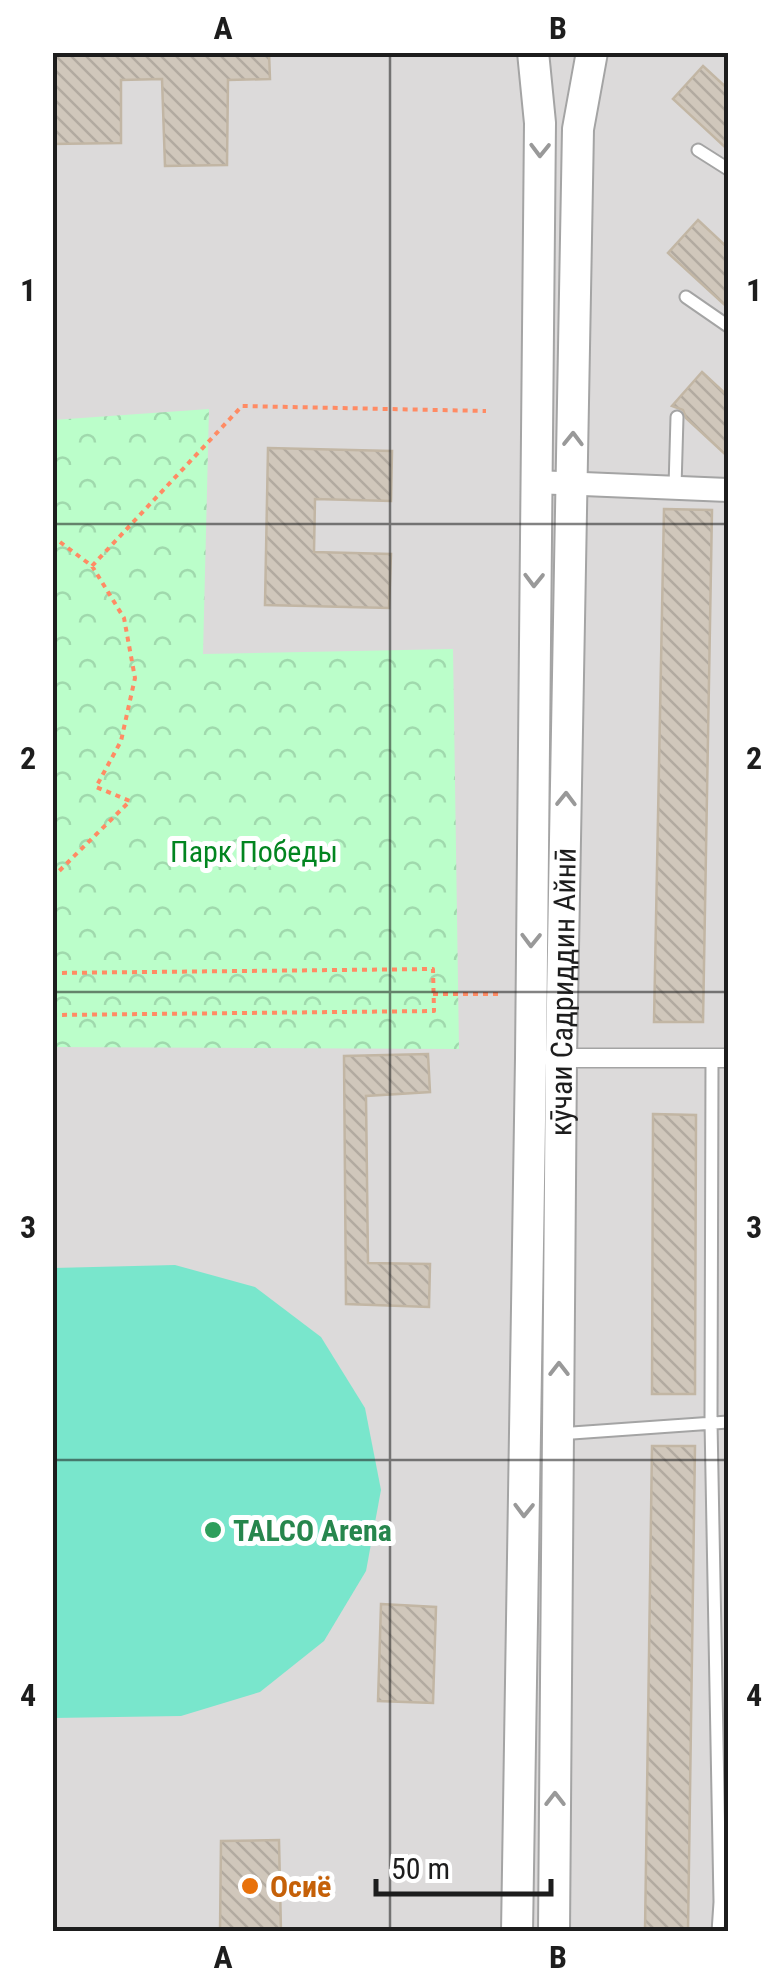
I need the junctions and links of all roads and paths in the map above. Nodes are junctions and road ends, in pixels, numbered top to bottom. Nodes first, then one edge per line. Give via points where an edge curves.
1 (533, 52) edge
2 (592, 52) edge
3 (698, 150) dead end
4 (728, 169) edge
5 (686, 297) dead end
6 (728, 326) edge
7 (486, 411) dead end
8 (676, 417) dead end
9 (535, 482) junction
10 (572, 482) junction
11 (675, 487) junction
12 (728, 490) edge
13 (52, 536) edge
14 (92, 566) junction
15 (52, 878) edge
16 (52, 973) edge
17 (433, 994) junction
18 (530, 994) junction
19 (52, 1014) edge
20 (546, 1058) junction
21 (720, 1058) edge
22 (711, 1422) junction
23 (728, 1422) edge
24 (558, 1434) junction
25 (724, 1902) edge
26 (517, 1932) edge
27 (554, 1932) edge
28 (718, 1932) edge

1 -> 9 street, кӯчаи Садриддин Айнӣ via 540,123
10 -> 2 street, кӯчаи Садриддин Айнӣ via 578,129
3 - 4 lane
5 - 6 lane
7 - 14 path via 242,406
8 - 11 lane
9 - 10 street
9 -> 18 street, кӯчаи Садриддин Айнӣ
10 - 11 street
20 -> 10 street, кӯчаи Садриддин Айнӣ
11 - 12 street
13 - 14 path
14 - 15 path via 124,618 135,678 121,741 96,787 130,801
16 - 17 path via 433,968
17 - 18 path
17 - 19 path via 434,1010
18 - 20 street, кӯчаи Садриддин Айнӣ
20 - 21 street
24 -> 20 street, кӯчаи Садриддин Айнӣ
20 -> 26 street, кӯчаи Садриддин Айнӣ
21 - 22 lane
22 - 23 lane
22 - 24 lane
22 - 25 lane
27 -> 24 street, кӯчаи Садриддин Айнӣ
25 - 28 lane

